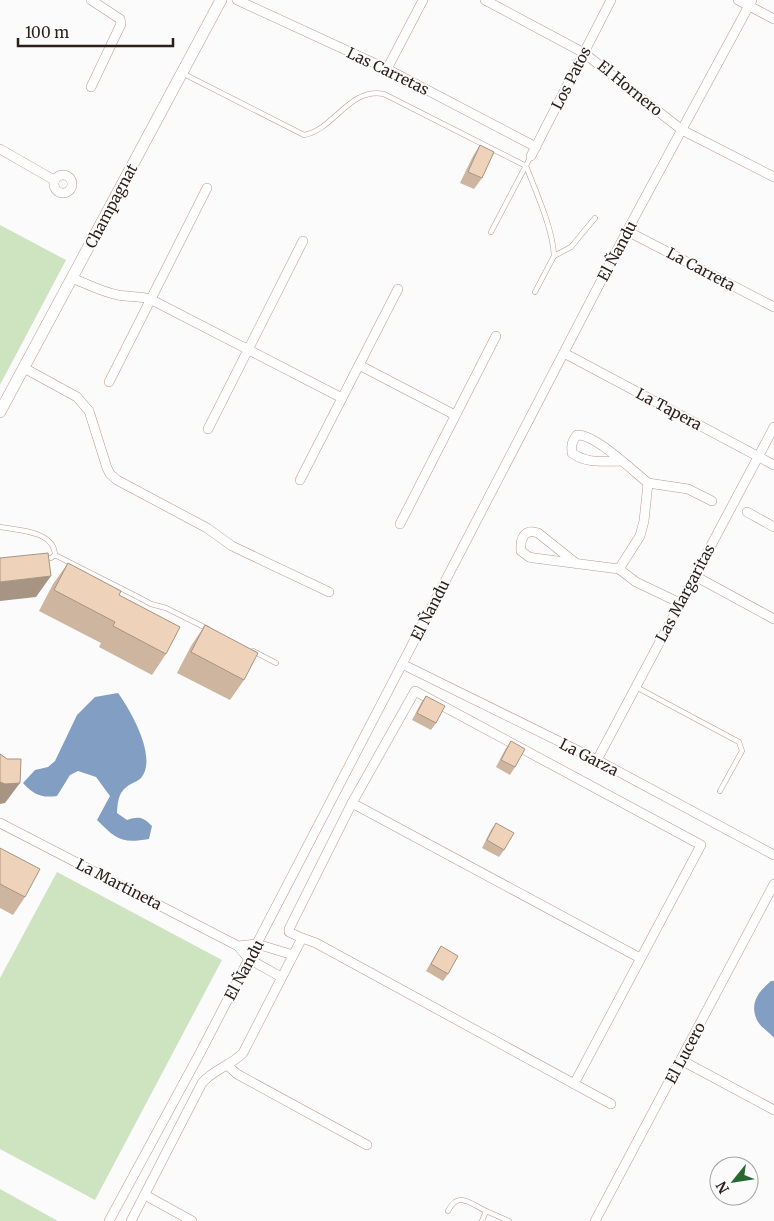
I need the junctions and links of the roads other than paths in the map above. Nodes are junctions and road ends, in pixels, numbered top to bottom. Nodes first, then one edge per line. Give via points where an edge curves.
1 (91, 0) edge
2 (221, 0) edge
3 (237, 0) edge
4 (423, 0) edge
5 (485, 0) edge
6 (611, 0) edge
7 (738, 0) edge
8 (750, 3) edge
9 (774, 19) edge
10 (584, 53) junction
11 (386, 69) junction
12 (182, 73) junction
13 (91, 87) dead end
14 (682, 130) junction
15 (536, 147) junction
16 (0, 150) edge
17 (531, 156) joint
18 (526, 166) junction
19 (774, 177) edge
20 (54, 180) dead end
21 (207, 188) dead end
22 (595, 218) dead end
23 (627, 231) junction
24 (491, 232) dead end
25 (303, 241) dead end
26 (554, 256) junction
27 (72, 278) junction
28 (398, 289) dead end
29 (535, 292) dead end
30 (150, 299) junction
31 (774, 307) edge
32 (496, 336) dead end
33 (249, 350) junction
34 (564, 353) junction
35 (358, 365) junction
36 (24, 368) junction
37 (109, 382) dead end
38 (342, 398) junction
39 (0, 412) edge
40 (456, 415) junction
41 (774, 427) edge
42 (208, 429) dead end
43 (758, 456) junction
44 (621, 461) junction
45 (774, 465) edge
46 (300, 480) dead end
47 (648, 483) junction
48 (712, 501) dead end
49 (747, 512) dead end
50 (400, 524) dead end
51 (0, 527) edge
52 (774, 527) edge
53 (55, 555) junction
54 (41, 560) edge
55 (577, 564) junction
56 (619, 569) junction
57 (694, 576) junction
58 (329, 592) dead end
59 (680, 603) junction
60 (774, 619) edge
61 (217, 633) edge
62 (251, 650) edge
63 (276, 663) dead end
64 (402, 664) junction
65 (636, 688) junction
66 (597, 760) junction
67 (720, 791) dead end
68 (352, 803) junction
69 (0, 823) edge
70 (774, 855) edge
71 (774, 884) edge
72 (302, 938) junction
73 (257, 944) junction
74 (238, 946) junction
75 (293, 955) junction
76 (640, 958) junction
77 (250, 959) junction
78 (281, 977) junction
79 (680, 1060) junction
80 (227, 1066) junction
81 (574, 1084) junction
82 (611, 1104) dead end
83 (774, 1110) edge
84 (367, 1145) dead end
85 (145, 1195) junction
86 (448, 1211) dead end
87 (486, 1211) junction
88 (109, 1221) edge
89 (131, 1221) edge
90 (192, 1221) edge
91 (482, 1221) edge
92 (509, 1221) edge
93 (595, 1221) edge

1 - 13 street via 120,19 122,24
2 - 12 street, Champagnat
3 - 11 street, Las Carretas
4 - 11 street
5 - 10 street, El Hornero
6 - 10 street, Los Patos
7 - 8 street
8 - 9 street
8 - 14 street, El Ñandu
10 - 14 street, El Hornero
10 - 15 street, Los Patos
11 - 15 street, Las Carretas
12 - 18 lane via 304,135 315,131 360,97 384,94
12 - 27 street, Champagnat
14 - 19 street, El Hornero
14 - 23 street, El Ñandu
15 - 17 street, Los Patos
16 - 20 street
17 - 18 lane
18 - 24 lane
18 - 26 lane via 547,225
21 - 30 street
22 - 26 lane via 571,246
23 - 31 street, La Carreta
23 - 34 street, El Ñandu
25 - 33 street
26 - 29 lane
27 - 30 street via 106,292
27 - 36 street, Champagnat
28 - 35 street
30 - 33 street
30 - 37 street
32 - 40 street
33 - 38 street
33 - 42 street
34 - 43 street, La Tapera
34 - 64 street, El Ñandu
35 - 38 street
35 - 40 street
36 - 39 street, Champagnat
36 - 58 street via 84,404 107,468 118,480 207,528 232,546
38 - 46 street
40 - 50 street
41 - 43 street, Las Margaritas
43 - 45 street, La Tapera
43 - 57 street, Las Margaritas
44 - 44 street via 584,434 573,439 572,453 580,458
44 - 47 street
47 - 48 street via 688,489
47 - 56 street via 640,536
49 - 52 street
51 - 53 lane via 35,533 50,541
53 - 54 lane
53 - 61 lane via 151,604
55 - 55 street via 529,557 521,551 523,536 527,532 538,533
55 - 56 street
56 - 59 street via 636,582
57 - 59 street, Las Margaritas
57 - 60 street
59 - 65 street, Las Margaritas
62 - 63 lane
64 - 66 street, La Garza
64 - 73 street, El Ñandu
65 - 66 street, Las Margaritas
65 - 67 lane via 739,742 742,751
66 - 70 street, La Garza
68 - 72 street via 289,929
68 - 76 street
68 - 76 street via 415,691 701,845
69 - 74 street, La Martineta
71 - 79 street, El Lucero
72 - 75 street
72 - 81 street
73 - 74 street
73 - 75 street
73 - 77 street, El Ñandu
74 - 77 street
75 - 78 street
76 - 81 street
77 - 78 street
77 - 88 street, El Ñandu
78 - 80 street via 242,1053
79 - 83 street
79 - 93 street, El Lucero
80 - 84 street
80 - 85 street via 215,1070 202,1083
81 - 82 street
85 - 89 street
85 - 90 street
86 - 87 lane via 456,1200 464,1199
87 - 91 lane
87 - 92 lane

